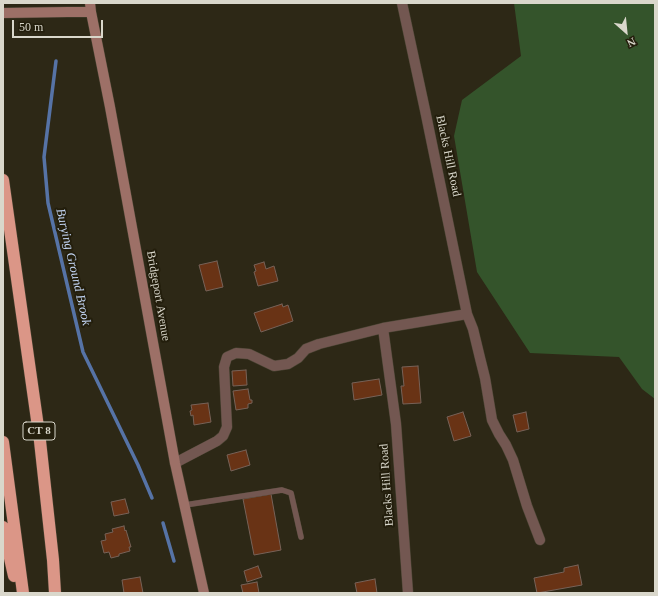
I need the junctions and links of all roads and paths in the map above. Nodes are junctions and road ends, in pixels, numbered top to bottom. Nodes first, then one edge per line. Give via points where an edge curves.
1 (402, 3) edge
2 (90, 8) edge
3 (3, 13) edge
4 (3, 180) edge
5 (467, 314) junction
6 (383, 328) junction
7 (3, 442) edge
8 (175, 462) junction
9 (185, 505) junction
10 (3, 527) edge
11 (301, 537) dead end
12 (540, 540) dead end
13 (17, 593) edge
14 (23, 593) edge
15 (55, 593) edge
16 (204, 593) edge
17 (408, 593) edge

1 - 5 street, Blacks Hill Road
2 - 3 main road via 68,12
2 - 8 main road, Bridgeport Avenue
4 - 15 highway, CT 8 via 40,441
5 - 6 street
5 - 12 street, Blacks Hill Road via 485,378 492,420 513,460
6 - 8 street via 319,344 306,349 288,364 274,366 249,354 236,353 227,357 224,367 227,427 223,436
6 - 17 street, Blacks Hill Road via 396,424
7 - 14 highway
8 - 9 main road, Bridgeport Avenue
9 - 11 lane via 282,490 291,493
9 - 16 main road, Bridgeport Avenue
10 - 13 highway

